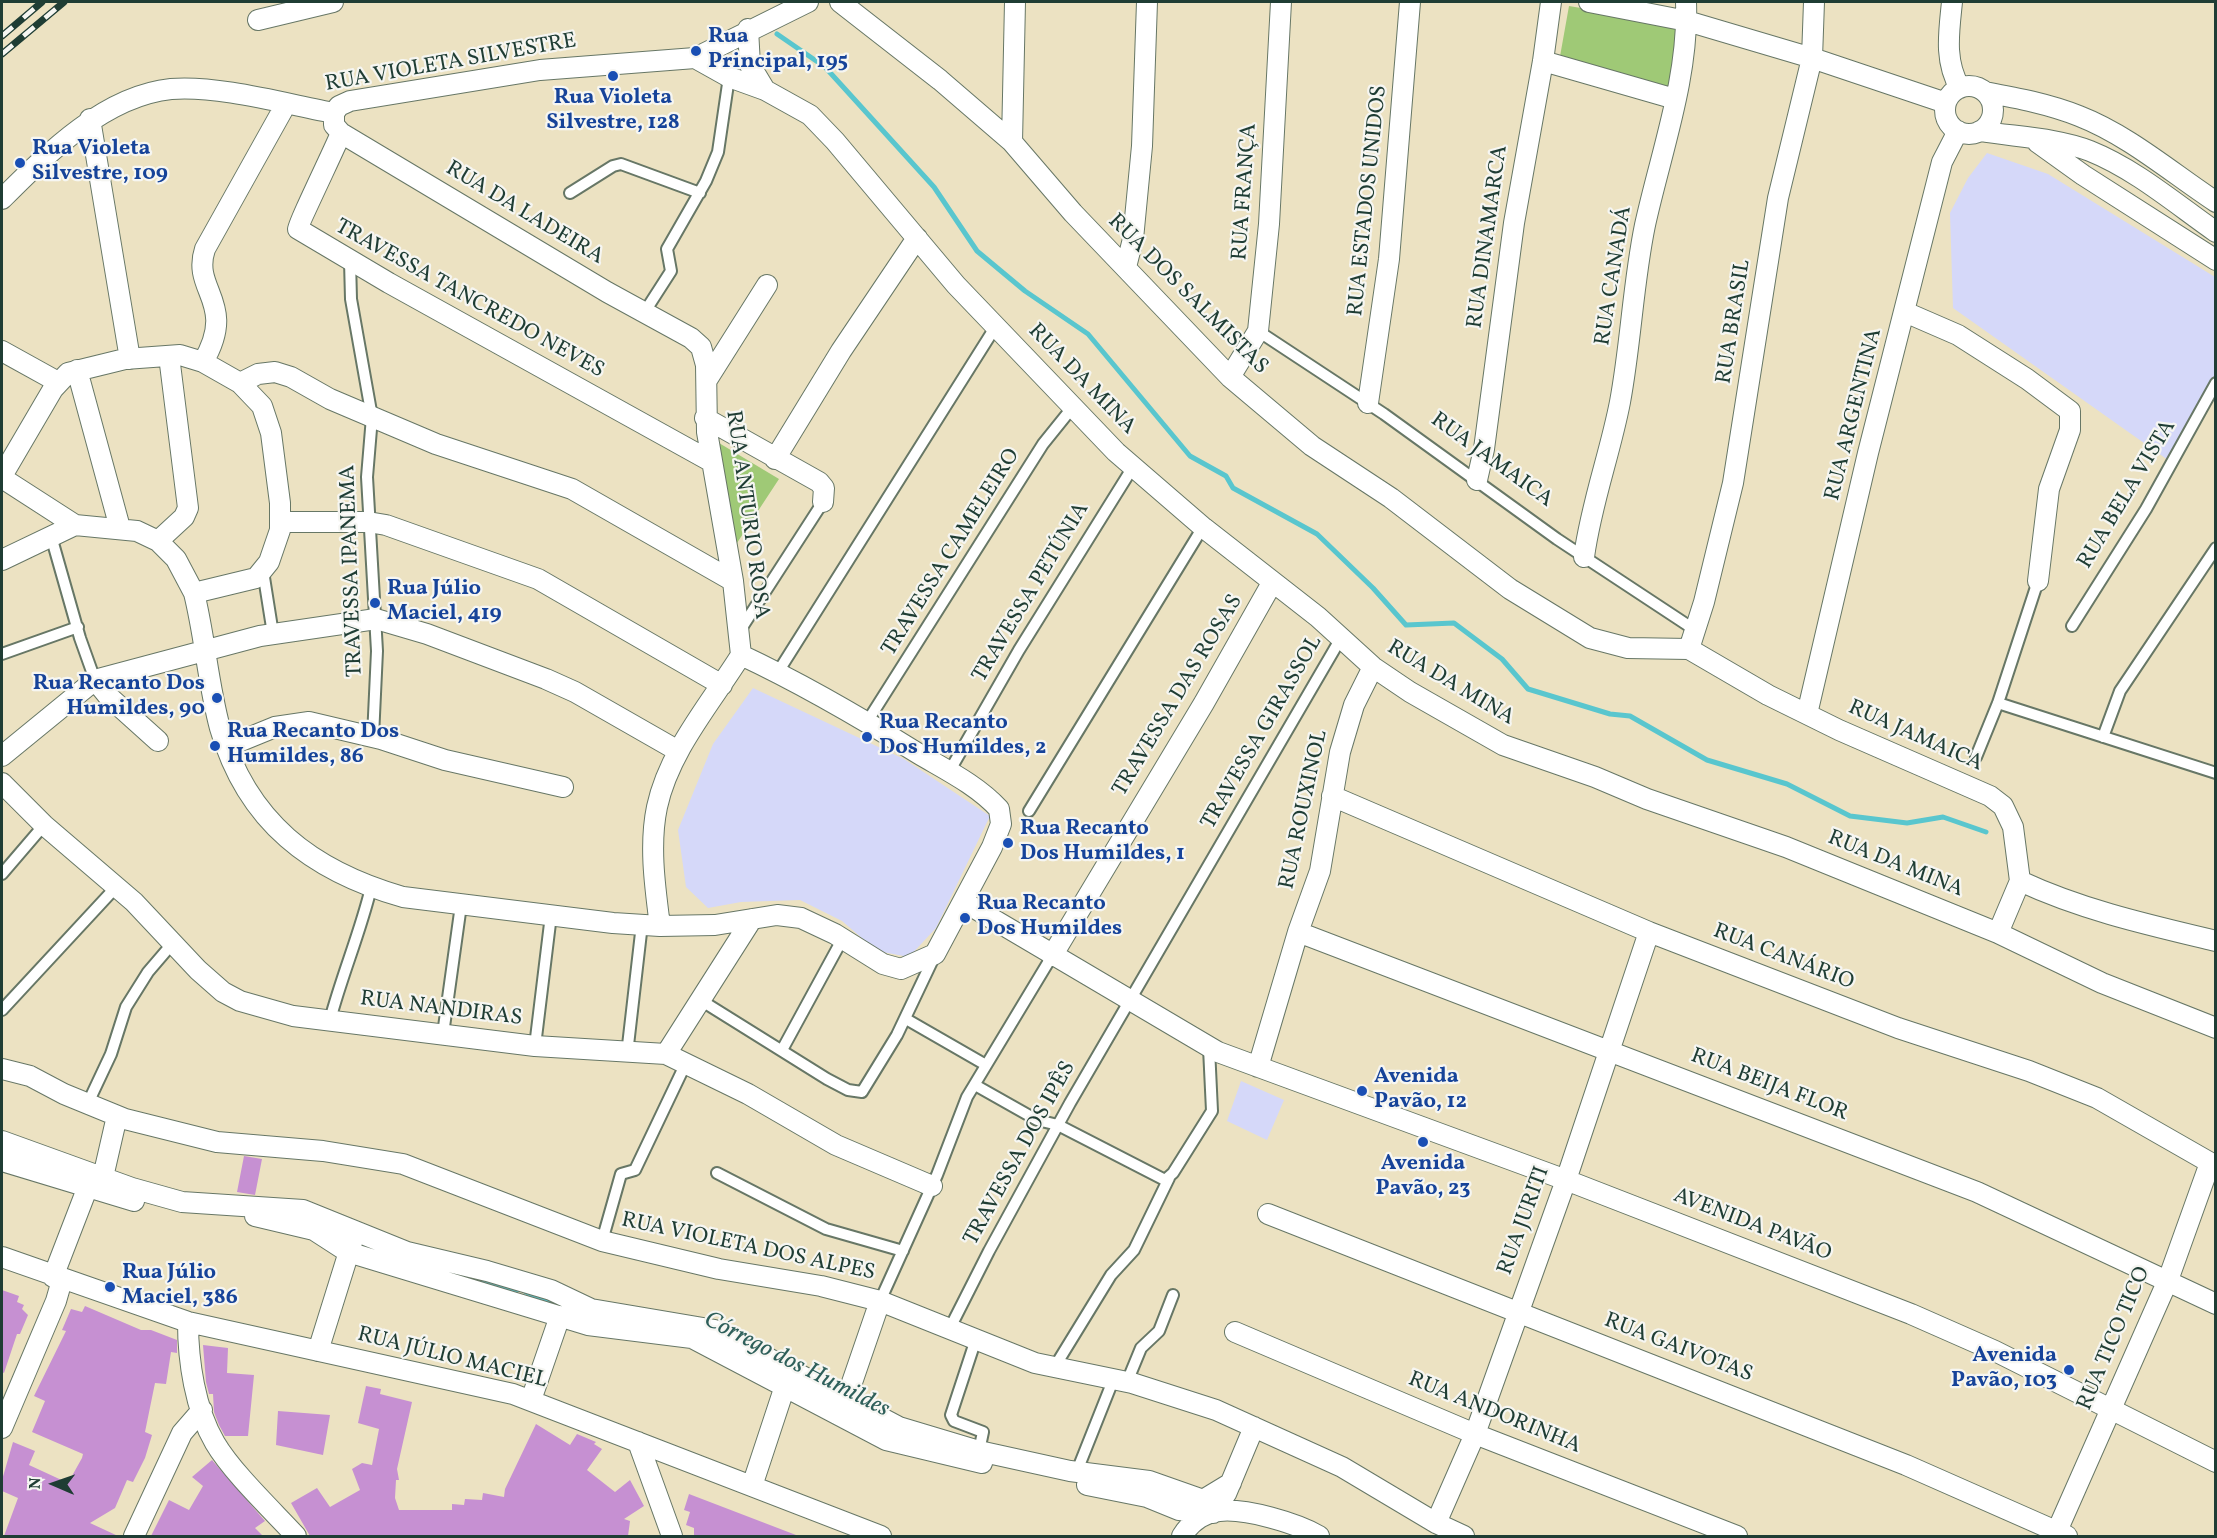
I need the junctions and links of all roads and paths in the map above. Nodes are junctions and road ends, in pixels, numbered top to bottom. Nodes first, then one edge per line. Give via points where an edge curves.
1 (333, 2) edge
2 (808, 2) edge
3 (840, 2) edge
4 (1015, 2) edge
5 (1147, 2) edge
6 (1281, 2) edge
7 (1410, 2) edge
8 (1551, 2) edge
9 (1589, 2) edge
10 (1814, 2) edge
11 (1952, 2) edge
12 (1687, 11) edge
13 (258, 20) dead end
14 (748, 29) junction
15 (698, 56) junction
16 (1812, 58) junction
17 (1543, 61) junction
18 (729, 77) junction
19 (1960, 87) junction
20 (765, 90) junction
21 (1985, 92) junction
22 (1675, 99) junction
23 (286, 104) junction
24 (1946, 104) junction
25 (334, 113) junction
26 (90, 119) junction
27 (1958, 130) junction
28 (1980, 131) junction
29 (341, 133) junction
30 (2035, 140) junction
31 (1012, 142) junction
32 (570, 193) dead end
33 (700, 193) junction
34 (2, 199) edge
35 (2216, 202) edge
36 (2216, 232) edge
37 (917, 238) junction
38 (2216, 260) edge
39 (350, 261) junction
40 (1126, 267) junction
41 (767, 285) dead end
42 (1905, 312) junction
43 (644, 313) junction
44 (996, 326) junction
45 (1258, 331) junction
46 (701, 347) joint
47 (2, 351) edge
48 (169, 356) junction
49 (130, 359) junction
50 (203, 362) junction
51 (77, 370) junction
52 (1230, 377) junction
53 (707, 380) junction
54 (58, 382) junction
55 (240, 383) junction
56 (2216, 383) edge
57 (1368, 404) junction
58 (1072, 408) junction
59 (372, 417) junction
60 (705, 418) junction
61 (775, 459) junction
62 (712, 462) junction
63 (1133, 467) junction
64 (4, 468) edge
65 (1477, 480) junction
66 (823, 502) joint
67 (281, 522) junction
68 (368, 522) junction
69 (75, 525) junction
70 (1203, 527) junction
71 (120, 528) junction
72 (51, 536) junction
73 (158, 541) junction
74 (2216, 548) edge
75 (1584, 557) junction
76 (2, 560) edge
77 (263, 571) junction
78 (733, 581) junction
79 (2038, 581) joint
80 (1272, 583) junction
81 (194, 593) junction
82 (376, 619) junction
83 (2072, 626) dead end
84 (78, 627) junction
85 (1695, 630) junction
86 (739, 632) junction
87 (273, 634) junction
88 (1341, 638) junction
89 (1689, 649) junction
90 (205, 650) junction
91 (2, 654) edge
92 (741, 655) junction
93 (1373, 667) junction
94 (778, 672) junction
95 (95, 680) junction
96 (722, 686) junction
97 (1998, 703) junction
98 (1808, 714) junction
99 (867, 722) junction
100 (373, 737) junction
101 (2103, 737) junction
102 (158, 741) dead end
103 (226, 747) junction
104 (673, 748) dead end
105 (2, 756) edge
106 (1976, 757) dead end
107 (949, 772) junction
108 (2216, 773) edge
109 (2, 783) edge
110 (564, 787) dead end
111 (1332, 796) junction
112 (1029, 811) dead end
113 (44, 825) junction
114 (2, 874) edge
115 (2020, 881) junction
116 (117, 886) junction
117 (371, 888) junction
118 (964, 902) junction
119 (461, 905) junction
120 (551, 915) junction
121 (752, 919) junction
122 (651, 925) junction
123 (1298, 932) junction
124 (1649, 932) junction
125 (1998, 933) junction
126 (843, 938) junction
127 (2216, 940) edge
128 (172, 944) junction
129 (935, 954) junction
130 (1052, 956) junction
131 (702, 1001) junction
132 (1130, 1003) junction
133 (2, 1010) edge
134 (906, 1019) junction
135 (330, 1020) junction
136 (2216, 1028) edge
137 (443, 1034) junction
138 (535, 1046) junction
139 (1209, 1048) junction
140 (782, 1050) junction
141 (1610, 1051) junction
142 (627, 1054) junction
143 (666, 1054) junction
144 (686, 1063) junction
145 (986, 1065) junction
146 (1258, 1067) junction
147 (2, 1069) edge
148 (975, 1085) junction
149 (87, 1105) junction
150 (117, 1116) junction
151 (1058, 1125) junction
152 (2, 1141) edge
153 (2, 1161) edge
154 (2213, 1164) edge
155 (717, 1173) dead end
156 (1164, 1179) junction
157 (93, 1180) junction
158 (1566, 1180) junction
159 (932, 1186) junction
160 (1268, 1214) dead end
161 (352, 1241) junction
162 (602, 1241) junction
163 (903, 1251) junction
164 (2, 1257) edge
165 (58, 1279) junction
166 (2168, 1280) junction
167 (1173, 1295) dead end
168 (880, 1301) junction
169 (2216, 1304) edge
170 (1517, 1313) junction
171 (560, 1316) junction
172 (188, 1322) junction
173 (641, 1326) junction
174 (950, 1328) junction
175 (1235, 1332) dead end
176 (976, 1339) junction
177 (318, 1351) junction
178 (1054, 1368) junction
179 (1121, 1380) junction
180 (785, 1386) junction
181 (811, 1389) junction
182 (847, 1397) junction
183 (531, 1400) junction
184 (202, 1410) junction
185 (2112, 1410) junction
186 (1254, 1427) junction
187 (2, 1428) edge
188 (1475, 1434) junction
189 (638, 1442) junction
190 (968, 1454) junction
191 (2216, 1462) edge
192 (1077, 1472) junction
193 (1231, 1483) junction
194 (752, 1486) junction
195 (1148, 1489) junction
196 (1182, 1504) junction
197 (1216, 1512) junction
198 (1436, 1523) junction
199 (2062, 1534) edge
200 (134, 1536) edge
201 (296, 1536) edge
202 (672, 1536) edge
203 (881, 1536) edge
204 (1182, 1536) edge
205 (1319, 1536) edge
206 (1464, 1536) edge
207 (1737, 1536) edge

1 - 13 street
2 - 14 street, RUA VIOLETA SILVESTRE
3 - 31 street, RUA DOS SALMISTAS
4 - 31 street
5 - 40 street via 1142,146 1133,239
6 - 45 street, RUA FRANÇA via 1269,225
7 - 57 street, RUA ESTADOS UNIDOS via 1387,281
8 - 17 street, RUA DINAMARCA
9 - 12 street
10 - 16 street, RUA BRASIL
11 - 19 street via 1950,72
12 - 16 street
12 - 22 street, RUA CANADÁ
14 - 15 street, RUA VIOLETA SILVESTRE
14 - 20 street via 750,65
15 - 18 street, RUA DA MINA
15 - 25 street, RUA VIOLETA SILVESTRE via 530,72 350,101
16 - 24 street
16 - 85 street, RUA BRASIL via 1778,198 1733,483
17 - 22 street
17 - 65 street, RUA DINAMARCA via 1514,223
18 - 20 street, RUA DA MINA
18 - 33 lane via 718,152
19 - 21 street via 1974,86
19 - 24 street
20 - 37 street, RUA DA MINA via 810,115
21 - 28 street via 1993,113 1987,127
21 - 35 street via 2081,116 2126,141
22 - 75 street, RUA CANADÁ via 1645,226 1621,400
23 - 25 street, RUA VIOLETA SILVESTRE
23 - 26 street, RUA VIOLETA SILVESTRE via 171,89 117,104
23 - 50 street via 202,256 205,278 218,312 214,344
24 - 27 street via 1947,119
25 - 29 street via 334,125
26 - 34 street, RUA VIOLETA SILVESTRE
26 - 49 street
27 - 28 street
27 - 42 street, RUA ARGENTINA via 1942,162
28 - 30 street
29 - 39 street, TRAVESSA TANCREDO NEVES via 298,227
29 - 43 street, RUA DA LADEIRA
30 - 36 street via 2090,151 2121,167
30 - 38 street
31 - 40 street, RUA DOS SALMISTAS
32 - 33 lane via 621,164
33 - 43 lane via 667,249 671,271
37 - 44 street, RUA DA MINA
37 - 61 street
39 - 59 lane, TRAVESSA IPANEMA via 351,299
39 - 62 street, TRAVESSA TANCREDO NEVES
40 - 52 street, RUA DOS SALMISTAS
41 - 53 street
42 - 79 street via 1958,335 2070,411 2070,430 2049,489
42 - 98 street, RUA ARGENTINA
43 - 46 street, RUA DA LADEIRA
44 - 58 street, RUA DA MINA
44 - 94 lane
45 - 52 street, RUA FRANÇA
45 - 57 lane, RUA JAMAICA
46 - 53 street, RUA ANTURIO ROSA
47 - 54 street
48 - 49 street
48 - 50 street
48 - 73 street via 188,508 184,517
49 - 51 street
50 - 55 street
51 - 54 street
51 - 71 street
52 - 89 street, RUA DOS SALMISTAS via 1312,446 1391,498 1563,623 1590,638 1628,648
53 - 60 street, RUA ANTURIO ROSA
54 - 64 street
55 - 59 street via 258,374 275,372
55 - 67 street via 267,419
56 - 83 lane, RUA BELA VISTA via 2146,509
57 - 65 lane, RUA JAMAICA
58 - 63 street, RUA DA MINA
58 - 99 lane, TRAVESSA CAMELEIRO via 1043,444
59 - 68 lane, TRAVESSA IPANEMA
59 - 78 street via 436,444 572,489
60 - 61 street
60 - 62 street, RUA ANTURIO ROSA
61 - 66 street via 819,482 824,488
62 - 78 street, RUA ANTURIO ROSA
63 - 70 street, RUA DA MINA
63 - 107 lane, TRAVESSA PETÚNIA via 1019,650
64 - 69 street
65 - 75 lane, RUA JAMAICA
66 - 86 lane
67 - 68 street
67 - 77 street via 274,551
68 - 82 lane, TRAVESSA IPANEMA
68 - 96 street via 406,531 538,579
69 - 71 street
69 - 72 street
70 - 80 street, RUA DA MINA
70 - 112 lane
71 - 73 street
72 - 76 street
72 - 84 lane
73 - 81 street via 176,559
74 - 101 lane via 2120,692
75 - 85 lane, RUA JAMAICA
77 - 81 street via 250,581
77 - 87 lane
78 - 86 street, RUA ANTURIO ROSA
79 - 97 lane
80 - 88 street, RUA DA MINA
80 - 130 street, TRAVESSA DAS ROSAS
81 - 90 street
82 - 87 street
82 - 100 lane, TRAVESSA IPANEMA
82 - 104 street via 546,679
84 - 91 lane
84 - 95 lane
85 - 89 street, RUA BRASIL
86 - 92 street, RUA ANTURIO ROSA
87 - 90 street
88 - 93 street, RUA DA MINA
88 - 132 lane, TRAVESSA GIRASSOL
89 - 98 street, RUA JAMAICA
90 - 95 street
90 - 103 street
92 - 94 street
92 - 96 street
93 - 111 street, RUA ROUXINOL via 1354,705
93 - 125 street, RUA DA MINA via 1503,745 1647,800 1759,837
94 - 99 street
95 - 102 street
95 - 105 street
96 - 122 street via 679,752 657,807
97 - 101 lane
97 - 106 lane
98 - 115 street, RUA JAMAICA via 1990,796 2003,807 2013,827
99 - 107 street
100 - 103 street via 309,722 275,727
100 - 110 street via 446,760
101 - 108 lane
103 - 117 street via 245,785 279,831 302,853
107 - 118 street via 990,800 1002,816 992,847
109 - 113 street, RUA NANDIRAS
111 - 123 street, RUA ROUXINOL via 1320,871
111 - 124 street, RUA CANÁRIO
113 - 114 lane
113 - 116 street, RUA NANDIRAS
115 - 125 street
115 - 127 street via 2133,921
116 - 128 street, RUA NANDIRAS
116 - 133 lane
117 - 119 street
117 - 135 lane
118 - 129 street
118 - 130 street, AVENIDA PAVÃO
119 - 120 street
119 - 137 lane
120 - 122 street
120 - 138 lane
121 - 122 street via 715,925
121 - 126 street via 777,915 801,918
121 - 131 street
122 - 142 lane
123 - 141 street, RUA BEIJA FLOR
123 - 146 street, RUA ROUXINOL
124 - 141 street, RUA JURITI
124 - 154 street, RUA CANÁRIO via 1898,1028 2097,1098
125 - 136 street, RUA DA MINA via 2102,983
126 - 129 street via 892,968 913,966
126 - 140 lane
128 - 135 street, RUA NANDIRAS via 223,992 240,1001 293,1016
128 - 149 lane via 126,1007 111,1054
129 - 134 lane
130 - 132 street, AVENIDA PAVÃO
130 - 145 lane
131 - 140 lane
131 - 143 street
132 - 139 street, AVENIDA PAVÃO
132 - 151 lane, TRAVESSA DOS IPÊS
134 - 140 lane via 862,1092 848,1090
134 - 145 lane
135 - 137 street, RUA NANDIRAS
137 - 138 street, RUA NANDIRAS
138 - 142 street, RUA NANDIRAS
139 - 146 street, AVENIDA PAVÃO
139 - 156 lane via 1212,1111
141 - 158 street, RUA JURITI
141 - 166 street, RUA BEIJA FLOR via 1977,1192
142 - 143 street, RUA NANDIRAS
143 - 144 street, RUA NANDIRAS
144 - 159 street, RUA NANDIRAS via 836,1145
144 - 162 lane via 635,1170 621,1174
145 - 148 lane
146 - 158 street, AVENIDA PAVÃO
147 - 149 street, RUA VIOLETA DOS ALPES via 36,1079
148 - 151 lane via 1037,1120
148 - 159 lane
149 - 150 street, RUA VIOLETA DOS ALPES
150 - 157 street
150 - 162 street, RUA VIOLETA DOS ALPES via 217,1142 323,1151 403,1164
151 - 156 lane
151 - 174 lane, TRAVESSA DOS IPÊS
152 - 157 street
153 - 157 street
154 - 166 street, RUA TICO TICO
155 - 163 lane via 826,1229
156 - 178 lane via 1134,1250 1111,1275
157 - 161 street via 166,1210 259,1216
157 - 165 street
158 - 170 street, RUA JURITI
158 - 185 street, AVENIDA PAVÃO via 1911,1314
159 - 163 lane
160 - 170 street, RUA GAIVOTAS
161 - 171 street
161 - 173 street via 487,1271 550,1290
161 - 177 street
162 - 168 street, RUA VIOLETA DOS ALPES
163 - 168 lane
164 - 165 street, RUA JÚLIO MACIEL
165 - 172 street, RUA JÚLIO MACIEL
165 - 187 street via 56,1301
166 - 169 street, RUA BEIJA FLOR
166 - 185 street, RUA TICO TICO
167 - 179 lane via 1159,1331 1141,1348
168 - 174 street, RUA VIOLETA DOS ALPES
168 - 182 street
170 - 188 street, RUA JURITI
170 - 199 street, RUA GAIVOTAS via 1906,1465
171 - 173 street via 588,1325
171 - 183 street
172 - 177 street, RUA JÚLIO MACIEL
172 - 184 street via 191,1367
173 - 180 street via 692,1338
173 - 181 street via 715,1330
174 - 176 street, RUA VIOLETA DOS ALPES
175 - 188 street, RUA ANDORINHA
176 - 178 street, RUA VIOLETA DOS ALPES
176 - 190 lane via 951,1415 954,1421 983,1432
177 - 183 street, RUA JÚLIO MACIEL
178 - 179 street, RUA VIOLETA DOS ALPES
179 - 186 street, RUA VIOLETA DOS ALPES via 1174,1395
179 - 192 lane
180 - 181 street
180 - 194 street
181 - 182 street
181 - 190 street via 886,1440
182 - 190 street via 899,1427
183 - 189 street, RUA JÚLIO MACIEL
184 - 200 street via 182,1433
184 - 201 street via 216,1445
185 - 191 street, AVENIDA PAVÃO
185 - 199 street, RUA TICO TICO
186 - 193 street
186 - 198 street, RUA VIOLETA DOS ALPES via 1342,1467
188 - 198 street, RUA JURITI
188 - 207 street, RUA ANDORINHA
189 - 194 street, RUA JÚLIO MACIEL
189 - 202 street
190 - 192 street
190 - 195 street
192 - 195 street
193 - 196 street via 1203,1500
193 - 197 street
194 - 203 street, RUA JÚLIO MACIEL
195 - 196 street
196 - 197 street
197 - 204 street via 1190,1523
197 - 205 street via 1264,1516
198 - 206 street, RUA VIOLETA DOS ALPES

